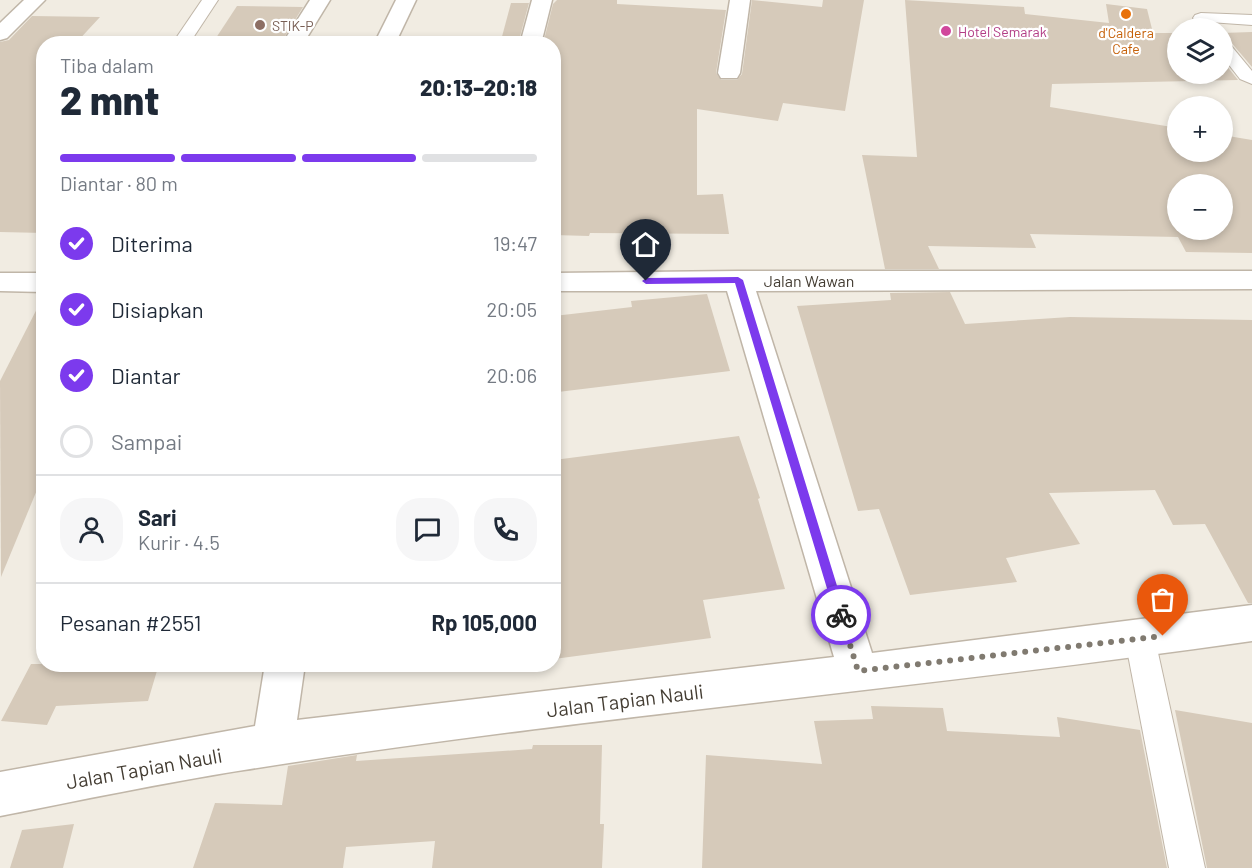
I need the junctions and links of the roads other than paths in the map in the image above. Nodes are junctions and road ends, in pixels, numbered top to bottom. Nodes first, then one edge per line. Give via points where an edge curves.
1 (35, 0) edge
2 (210, 0) edge
3 (320, 0) edge
4 (406, 0) edge
5 (542, 0) edge
6 (740, 0) edge
7 (1233, 19) edge
8 (1252, 20) edge
9 (0, 34) edge
10 (185, 36) edge
11 (297, 36) edge
12 (388, 36) edge
13 (532, 36) edge
14 (1233, 59) edge
15 (729, 73) dead end
16 (1252, 79) edge
17 (738, 280) junction
18 (1252, 280) edge
19 (0, 282) edge
20 (561, 282) edge
21 (36, 283) edge
22 (1252, 622) edge
23 (1140, 639) junction
24 (858, 671) junction
25 (284, 672) edge
26 (273, 744) junction
27 (0, 794) edge
28 (1187, 868) edge

1 - 9 street
2 - 10 lane
3 - 11 street
4 - 12 street
5 - 13 street
6 - 15 street
7 - 8 lane
14 - 16 lane
17 - 18 street, Jalan Wawan
17 - 20 street
17 - 24 street, Jalan Wawan
19 - 21 street
22 - 23 street, Jalan Tapian Nauli
23 - 24 street, Jalan Tapian Nauli
23 - 28 lane
24 - 26 street, Jalan Tapian Nauli
25 - 26 street
26 - 27 street, Jalan Tapian Nauli

